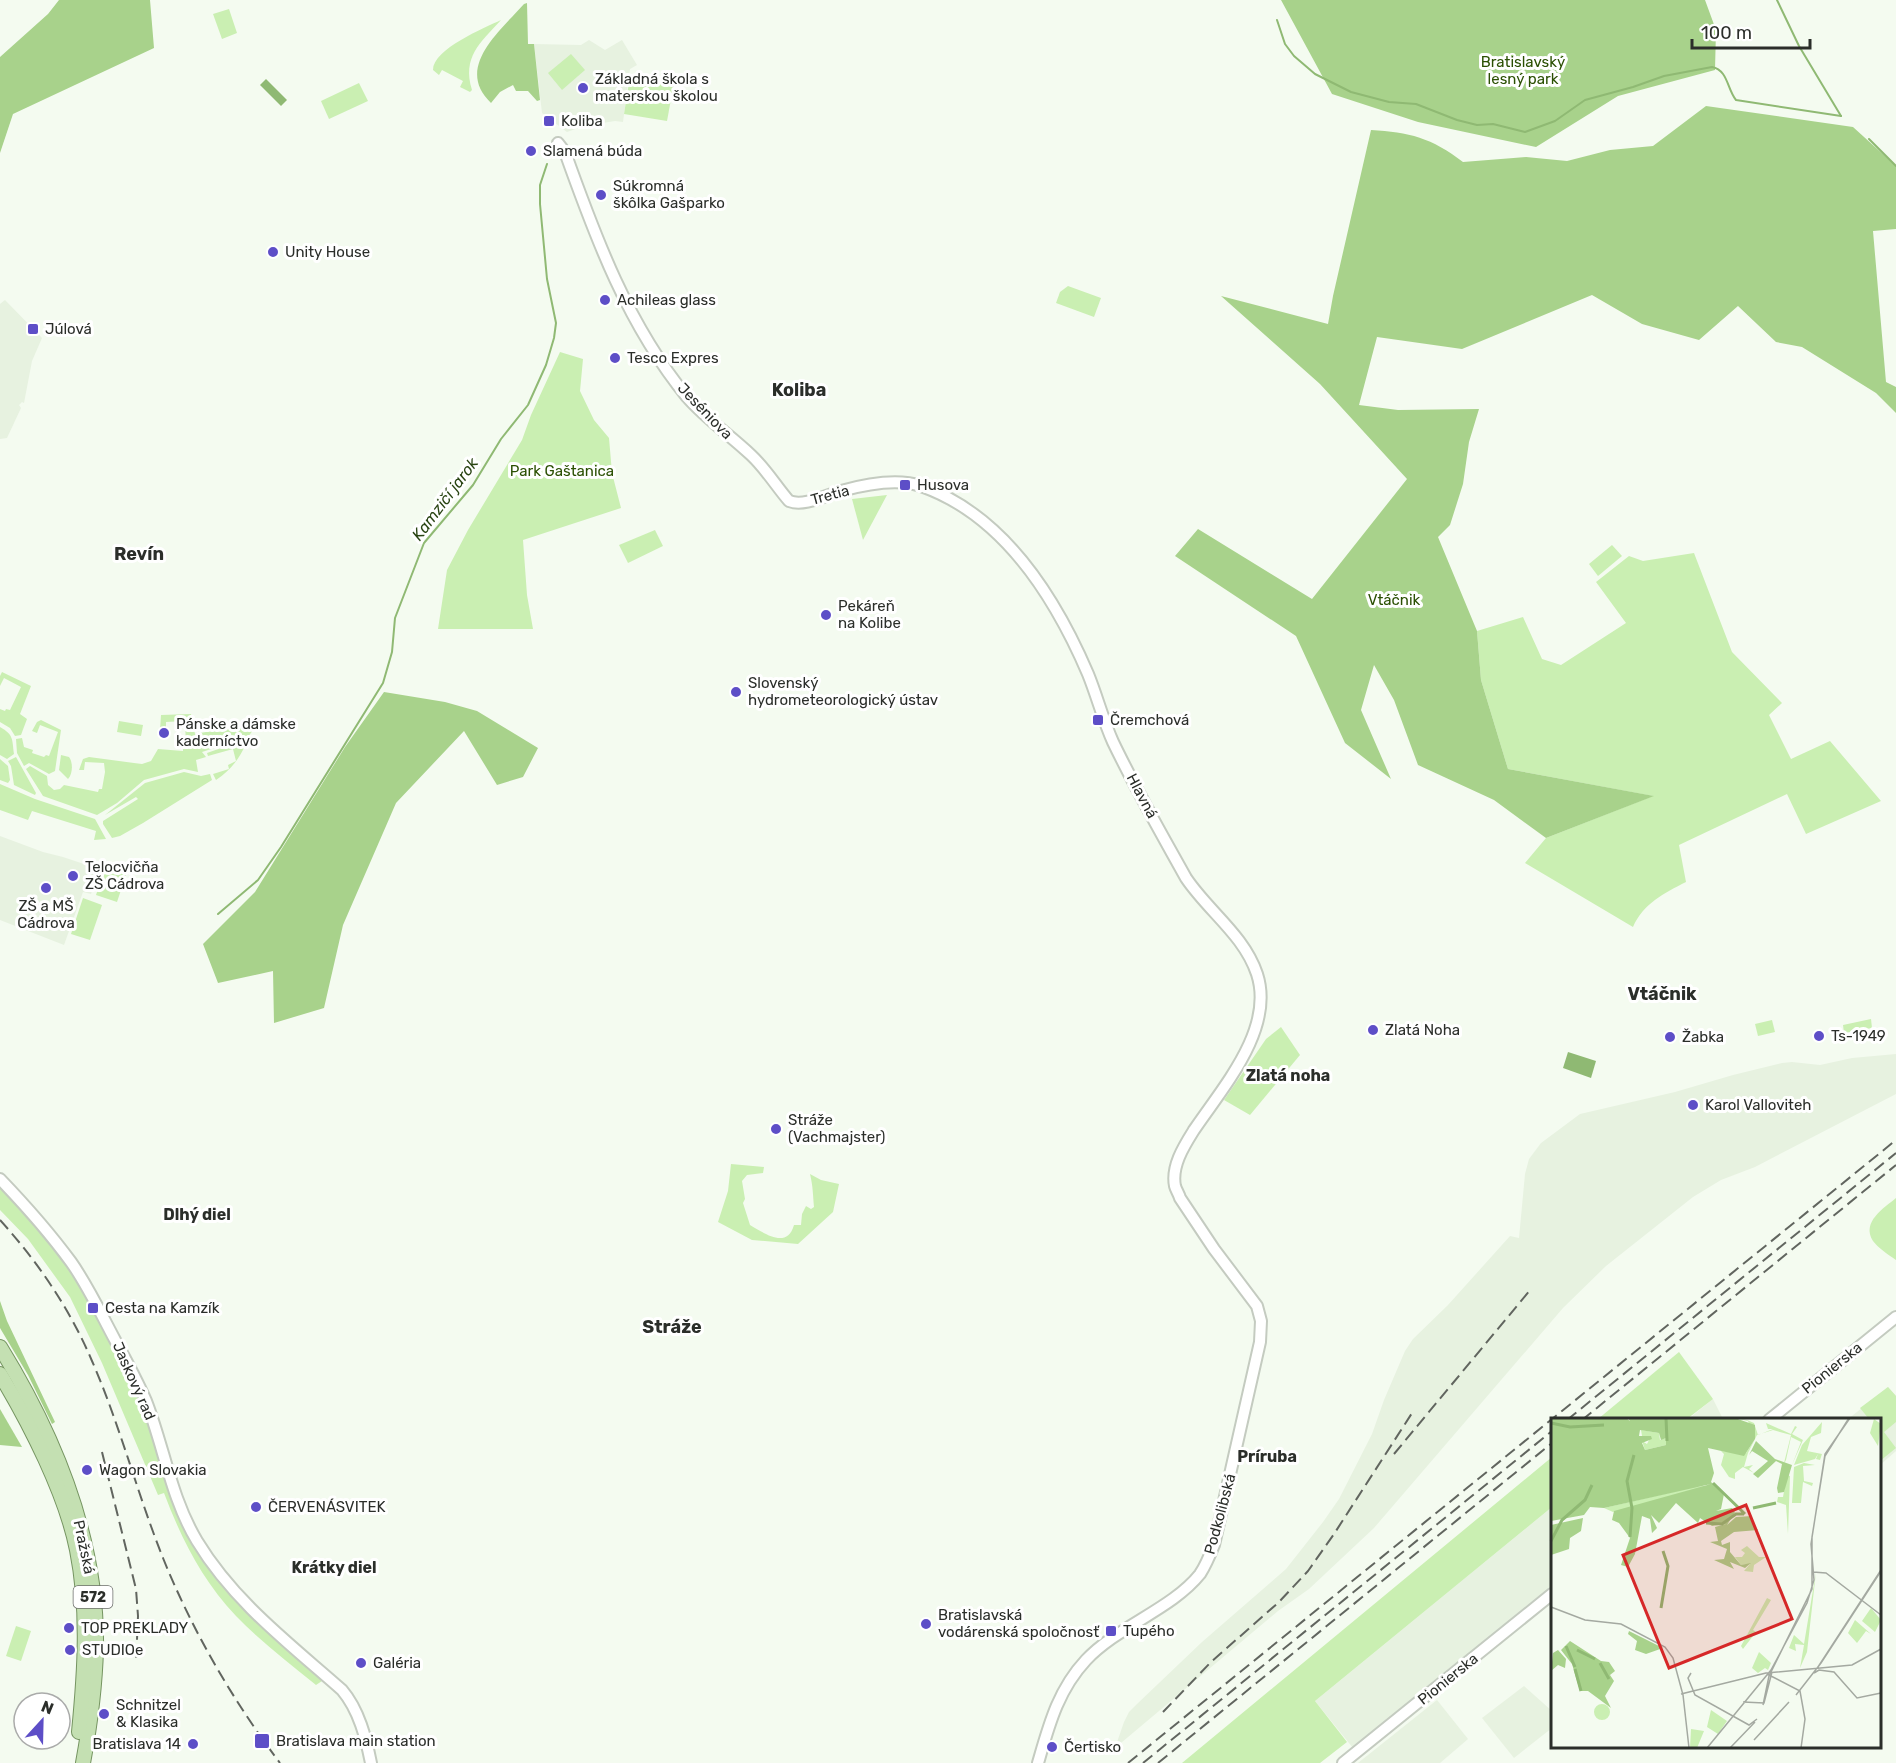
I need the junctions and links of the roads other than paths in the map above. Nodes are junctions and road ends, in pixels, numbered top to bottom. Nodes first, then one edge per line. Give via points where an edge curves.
1 (558, 143) dead end
2 (866, 486) joint
3 (794, 503) joint
4 (0, 1179) edge
5 (1175, 1186) joint
6 (1896, 1317) edge
7 (0, 1347) edge
8 (0, 1374) edge
9 (1770, 1418) edge
10 (1551, 1595) edge
11 (75, 1763) edge
12 (83, 1763) edge
13 (371, 1763) edge
14 (1038, 1763) edge
15 (1343, 1763) edge

1 - 3 street, Jeséniova via 620,291 654,351 694,405 750,454
2 - 3 street, Tretia
2 - 5 street, Hlavná via 906,481 949,498 1005,540 1032,573 1081,659 1112,739 1186,878 1231,930 1256,970 1260,1001 1252,1038 1185,1145 1176,1168
4 - 13 street, Jaskový rad via 50,1233 97,1305 139,1385 177,1498 204,1552 256,1615 350,1699
5 - 14 street, Podkolibská via 1214,1249 1255,1303 1261,1321 1260,1342 1225,1499 1214,1545 1202,1572 1099,1648 1078,1669 1056,1703
6 - 9 street, Pionierska
7 - 12 main road, Pražská / 572 via 57,1459 78,1516 89,1563 96,1656
8 - 11 main road, Pražská / 572 via 48,1467 78,1555 85,1656
10 - 15 street, Pionierska

